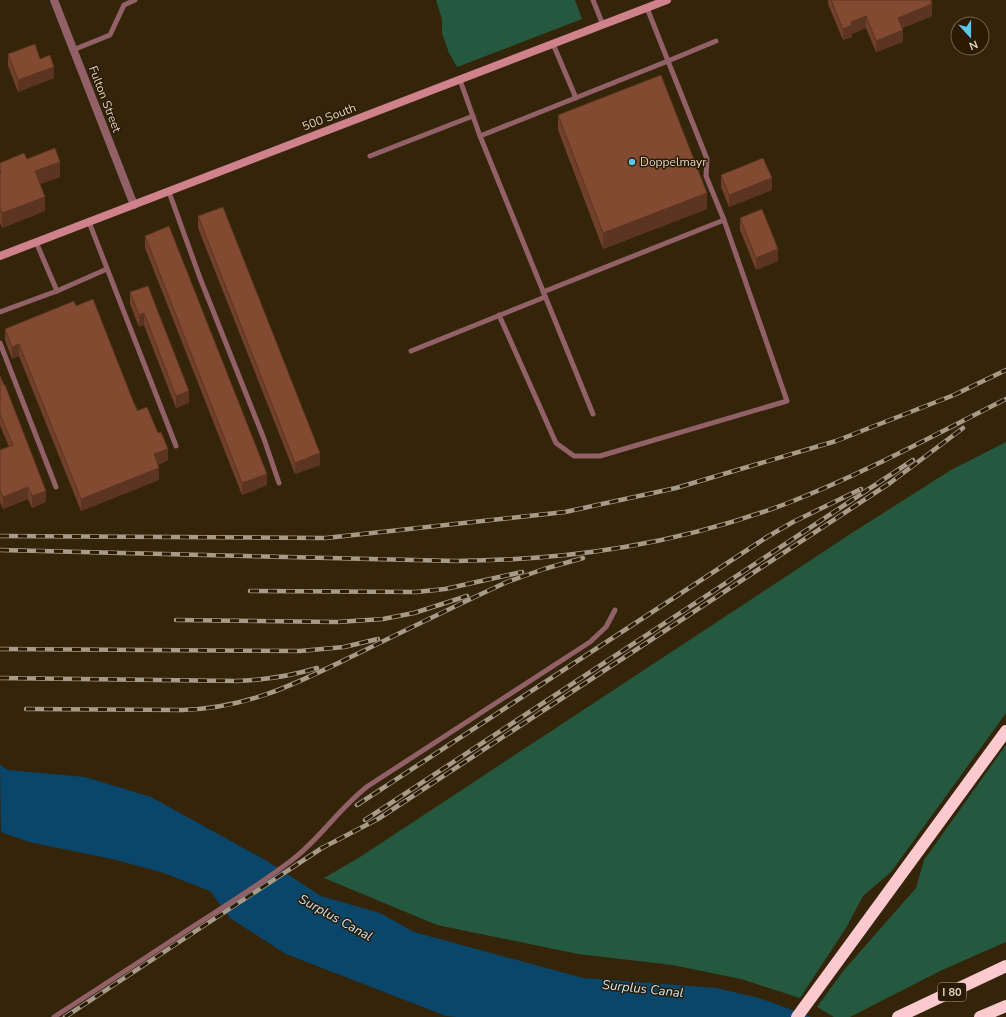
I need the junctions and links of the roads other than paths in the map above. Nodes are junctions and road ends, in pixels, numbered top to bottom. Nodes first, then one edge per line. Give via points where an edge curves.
1 (54, 0) edge
2 (136, 0) edge
3 (593, 0) edge
4 (667, 0) edge
5 (647, 8) junction
6 (603, 24) junction
7 (716, 41) dead end
8 (553, 44) junction
9 (73, 50) junction
10 (668, 61) junction
11 (460, 80) junction
12 (576, 98) junction
13 (473, 116) junction
14 (480, 136) junction
15 (370, 156) dead end
16 (169, 192) junction
17 (134, 205) junction
18 (724, 220) junction
19 (89, 222) junction
20 (36, 242) junction
21 (0, 256) edge
22 (107, 269) junction
23 (57, 291) junction
24 (544, 294) junction
25 (0, 312) edge
26 (499, 316) junction
27 (0, 344) edge
28 (411, 351) dead end
29 (593, 414) dead end
30 (176, 446) dead end
31 (280, 483) dead end
32 (56, 487) dead end
33 (615, 610) dead end
34 (1006, 731) edge
35 (1006, 966) edge
36 (1006, 1006) edge
37 (54, 1017) edge
38 (797, 1017) edge
39 (898, 1017) edge
40 (980, 1017) edge

1 - 9 street, Fulton Street
2 - 9 lane via 124,5 110,35
3 - 6 lane
4 - 5 street, 500 South
5 - 6 street, 500 South
5 - 10 lane
6 - 8 street, 500 South
7 - 10 lane
8 - 11 street, 500 South
8 - 12 lane
9 - 17 street, Fulton Street
10 - 12 lane
10 - 18 lane via 707,159 706,176
11 - 13 lane
11 - 16 street, 500 South
12 - 14 lane
13 - 14 lane
13 - 15 lane
14 - 24 lane
16 - 17 street, 500 South
16 - 31 lane
17 - 19 street, 500 South
18 - 24 lane
18 - 26 lane via 787,401 600,456 574,456 556,444
19 - 20 street, 500 South
19 - 22 lane
20 - 21 street, 500 South
20 - 23 lane
22 - 23 lane
22 - 30 lane
23 - 25 lane
24 - 26 lane
24 - 29 lane
26 - 28 lane
27 - 32 lane
33 - 37 lane via 606,627 590,642 368,786 344,807 316,840 279,869
34 - 38 highway
35 - 39 highway, I 80
36 - 40 highway

